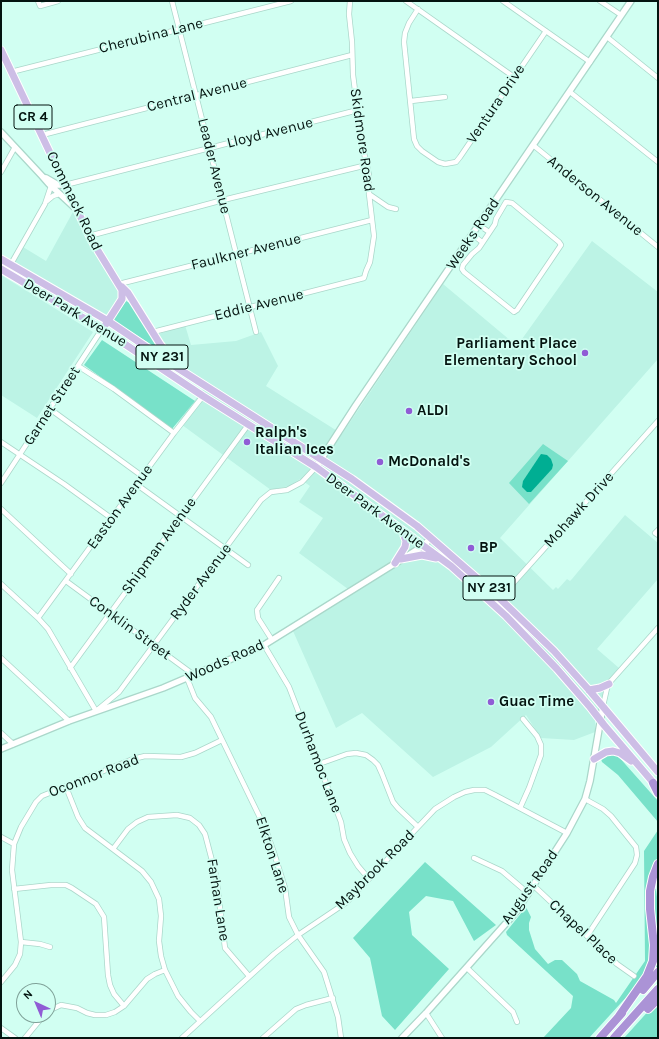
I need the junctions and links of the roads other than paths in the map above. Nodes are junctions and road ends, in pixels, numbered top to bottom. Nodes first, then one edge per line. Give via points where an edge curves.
1 (58, 1) edge
2 (172, 1) edge
3 (291, 1) edge
4 (350, 1) edge
5 (406, 1) edge
6 (503, 1) edge
7 (600, 1) edge
8 (631, 1) edge
9 (39, 3) edge
10 (418, 9) junction
11 (621, 15) junction
12 (179, 29) junction
13 (546, 31) junction
14 (607, 37) junction
15 (1, 50) edge
16 (352, 55) junction
17 (590, 62) junction
18 (11, 72) junction
19 (514, 77) junction
20 (658, 78) edge
21 (570, 92) junction
22 (196, 95) junction
23 (445, 97) dead end
24 (411, 101) junction
25 (358, 110) junction
26 (1, 132) edge
27 (42, 135) junction
28 (533, 145) junction
29 (15, 147) junction
30 (210, 148) junction
31 (658, 162) edge
32 (367, 165) junction
33 (1, 172) edge
34 (42, 176) junction
35 (65, 185) junction
36 (51, 186) junction
37 (59, 194) junction
38 (369, 194) junction
39 (223, 200) junction
40 (45, 204) junction
41 (396, 209) dead end
42 (78, 210) junction
43 (372, 220) junction
44 (480, 224) junction
45 (490, 232) junction
46 (472, 235) junction
47 (90, 236) junction
48 (482, 242) junction
49 (658, 247) edge
50 (237, 254) junction
51 (1, 259) edge
52 (11, 264) junction
53 (1, 269) edge
54 (364, 278) joint
55 (119, 284) junction
56 (250, 307) junction
57 (108, 321) junction
58 (102, 329) junction
59 (153, 332) junction
60 (256, 332) dead end
61 (78, 366) junction
62 (179, 369) junction
63 (203, 396) junction
64 (50, 409) junction
65 (658, 421) edge
66 (248, 425) junction
67 (174, 433) junction
68 (1, 442) edge
69 (20, 454) junction
70 (322, 459) junction
71 (316, 467) junction
72 (142, 476) junction
73 (1, 483) edge
74 (136, 484) junction
75 (1, 509) edge
76 (181, 516) junction
77 (111, 518) junction
78 (402, 530) junction
79 (658, 530) edge
80 (658, 535) edge
81 (431, 538) junction
82 (423, 546) junction
83 (226, 549) junction
84 (441, 559) junction
85 (398, 561) junction
86 (248, 565) dead end
87 (71, 574) junction
88 (279, 578) dead end
89 (66, 581) junction
90 (1, 584) edge
91 (500, 598) junction
92 (110, 613) junction
93 (38, 618) junction
94 (658, 628) edge
95 (272, 640) junction
96 (154, 645) junction
97 (264, 645) junction
98 (1, 658) edge
99 (70, 668) junction
100 (194, 675) junction
101 (187, 678) junction
102 (609, 684) junction
103 (589, 690) junction
104 (603, 706) junction
105 (96, 711) junction
106 (523, 719) dead end
107 (600, 720) junction
108 (69, 721) junction
109 (1, 733) edge
110 (222, 740) junction
111 (13, 744) junction
112 (1, 749) edge
113 (594, 759) junction
114 (319, 764) junction
115 (641, 769) junction
116 (658, 771) edge
117 (655, 786) edge
118 (66, 787) junction
119 (658, 793) edge
120 (585, 799) junction
121 (520, 808) junction
122 (418, 827) junction
123 (567, 833) junction
124 (1, 837) edge
125 (14, 844) junction
126 (113, 850) junction
127 (474, 858) dead end
128 (658, 864) edge
129 (369, 879) junction
130 (534, 886) junction
131 (14, 889) junction
132 (529, 894) junction
133 (298, 934) junction
134 (587, 936) junction
135 (21, 942) junction
136 (50, 947) dead end
137 (467, 968) junction
138 (165, 970) junction
139 (658, 972) edge
140 (249, 976) junction
141 (634, 976) dead end
142 (1, 982) edge
143 (658, 989) edge
144 (333, 998) junction
145 (658, 999) edge
146 (124, 1006) junction
147 (56, 1008) edge
148 (426, 1013) junction
149 (619, 1016) junction
150 (200, 1021) junction
151 (517, 1022) dead end
152 (37, 1023) edge
153 (1, 1028) edge
154 (622, 1030) junction
155 (15, 1038) edge
156 (25, 1038) edge
157 (182, 1038) edge
158 (263, 1038) edge
159 (341, 1038) edge
160 (402, 1038) edge
161 (442, 1038) edge
162 (600, 1038) edge
163 (614, 1038) edge

1 - 9 street
2 - 12 street, Leader Avenue
3 - 12 street, Cherubina Lane
4 - 16 street, Skidmore Road
5 - 10 street
6 - 13 street
7 - 11 street
8 - 11 street, Weeks Road
10 - 19 street
10 - 24 street via 405,33
11 - 14 street, Weeks Road
12 - 18 street, Cherubina Lane
12 - 22 street, Leader Avenue
13 - 17 street
13 - 19 street, Ventura Drive
14 - 17 street, Weeks Road
14 - 20 street
15 - 18 main road, Commack Road / CR 4
16 - 22 street, Central Avenue
16 - 25 street, Skidmore Road
17 - 21 street, Weeks Road
18 - 27 main road, Commack Road / CR 4
19 - 24 street, Ventura Drive via 460,157 450,164 438,162 417,146 414,139
21 - 28 street, Weeks Road
21 - 31 street
22 - 27 street, Central Avenue
22 - 30 street, Leader Avenue
23 - 24 street
25 - 30 street, Lloyd Avenue
25 - 32 street, Skidmore Road
26 - 29 street
27 - 35 main road, Commack Road / CR 4
28 - 44 street, Weeks Road
28 - 49 street, Anderson Avenue
29 - 33 street
29 - 34 street
30 - 35 street, Lloyd Avenue
30 - 39 street, Leader Avenue
32 - 38 street, Skidmore Road
32 - 39 street
34 - 35 street via 58,185
34 - 36 street
35 - 42 main road, Commack Road / CR 4
36 - 37 street
36 - 40 street
37 - 40 street
37 - 42 street
38 - 41 street via 388,207
38 - 43 street, Skidmore Road
39 - 47 street
39 - 50 street, Leader Avenue
40 - 52 street
42 - 47 main road, Commack Road / CR 4
43 - 50 street, Faulkner Avenue
43 - 54 street, Skidmore Road via 374,236 370,262
44 - 45 street
44 - 46 street, Weeks Road
45 - 48 street
45 - 48 street via 502,208 509,202 561,245 514,312 462,269
46 - 48 street
46 - 70 street, Weeks Road
47 - 55 main road, Commack Road / CR 4
50 - 55 street, Faulkner Avenue
50 - 56 street, Leader Avenue
51 - 52 main road, Deer Park Avenue / NY 231
52 - 57 main road, Deer Park Avenue / NY 231
53 - 58 main road, Deer Park Avenue / NY 231
54 - 56 street, Eddie Avenue
55 - 57 main road, Commack Road / CR 4 via 123,292 122,299
55 - 59 main road, Commack Road via 128,293
56 - 59 street, Eddie Avenue
56 - 60 street, Leader Avenue
57 - 58 main road, Commack Road / CR 4
57 - 62 main road, Deer Park Avenue / NY 231
58 - 61 street, Garnet Street
58 - 63 main road, Deer Park Avenue / NY 231
59 - 62 main road, Commack Road
61 - 64 street, Garnet Street
61 - 67 street
62 - 70 main road, Deer Park Avenue / NY 231
63 - 66 main road, Deer Park Avenue / NY 231
63 - 67 street, Easton Avenue
64 - 69 street, Garnet Street
64 - 72 street
65 - 91 street, Mohawk Drive
66 - 71 main road, Deer Park Avenue / NY 231
66 - 76 street, Shipman Avenue
67 - 72 street, Easton Avenue
68 - 69 street
69 - 73 street, Garnet Street
69 - 77 street
70 - 71 street, Weeks Road
70 - 81 main road, Deer Park Avenue / NY 231
71 - 78 main road, Deer Park Avenue / NY 231
71 - 83 street, Ryder Avenue via 302,482 287,490 271,492 261,500
72 - 74 street, Easton Avenue
74 - 76 street
74 - 77 street, Easton Avenue
75 - 87 street
76 - 83 street
76 - 92 street, Shipman Avenue
77 - 87 street, Easton Avenue
78 - 82 main road, Deer Park Avenue / NY 231
78 - 85 main road via 406,541
79 - 80 street via 655,533
81 - 82 street, Woods Road
81 - 91 main road, Deer Park Avenue / NY 231
82 - 84 main road, Deer Park Avenue / NY 231
82 - 85 street, Woods Road
83 - 86 street
83 - 96 street, Ryder Avenue
84 - 85 main road via 422,555
84 - 107 main road, Deer Park Avenue / NY 231 via 525,636 567,680
85 - 95 street, Woods Road
87 - 89 street, Easton Avenue
88 - 95 street via 257,610 258,618
89 - 92 street, Conklin Street
89 - 93 street, Easton Avenue
90 - 93 street
91 - 103 main road, Deer Park Avenue / NY 231
92 - 96 street, Conklin Street
92 - 99 street, Shipman Avenue
93 - 99 street via 48,629
94 - 102 street
95 - 97 street, Woods Road
96 - 100 street, Conklin Street
96 - 105 street, Ryder Avenue via 120,692
97 - 100 street, Woods Road
97 - 114 street, Durhamoc Lane via 289,687
98 - 108 street
99 - 105 street
100 - 101 street, Woods Road
101 - 105 street, Woods Road
101 - 110 street, Elkton Lane via 195,698 211,717
102 - 103 main road
102 - 104 street
103 - 104 main road, Deer Park Avenue / NY 231
104 - 107 street, August Road
104 - 116 main road, Deer Park Avenue / NY 231
105 - 108 street, Woods Road
106 - 121 street via 537,736 541,745 541,755
107 - 113 street, August Road
107 - 115 main road, Deer Park Avenue / NY 231
108 - 111 street, Woods Road
109 - 111 street
110 - 118 street, Oconnor Road via 181,757 146,756 133,759
110 - 133 street, Elkton Lane via 266,830 285,888 289,917
111 - 112 street, Woods Road
113 - 115 main road via 606,752 616,752
113 - 120 street, August Road
114 - 122 street via 347,754 366,755 380,770 393,802
114 - 129 street, Durhamoc Lane via 350,853
115 - 117 main road, Deer Park Avenue / NY 231
117 - 119 highway
118 - 125 street, Oconnor Road via 42,796 36,802
118 - 126 street via 84,828
120 - 123 street, August Road
120 - 134 street via 611,816 636,847 637,855 635,863
121 - 122 street, Maybrook Road via 485,790 474,790 443,803
121 - 123 street, Maybrook Road
122 - 129 street, Maybrook Road
123 - 130 street, August Road
124 - 125 street
125 - 131 street, Oconnor Road
126 - 138 street via 142,871 159,899 159,941
126 - 140 street, Farhan Lane via 128,829 148,818 177,815 190,818 199,825 205,834 216,876 225,948
127 - 132 street via 502,871
128 - 149 highway via 650,895 653,961 647,976
129 - 133 street, Maybrook Road via 346,902
130 - 132 street, August Road
130 - 134 street, Chapel Place
131 - 135 street, Oconnor Road
131 - 146 street via 66,885 96,904 104,917 110,985
132 - 137 street, August Road
133 - 140 street, Maybrook Road
133 - 144 street, Elkton Lane via 324,972
134 - 141 street, Chapel Place
135 - 136 street
135 - 142 street, Oconnor Road via 16,965
137 - 148 street, August Road
137 - 151 street via 513,1012
138 - 146 street via 147,980
138 - 150 street via 178,996
139 - 149 highway
140 - 150 street, Maybrook Road
143 - 154 highway
144 - 158 street via 296,1008
144 - 159 street, Elkton Lane
145 - 154 highway
146 - 147 street via 106,1015 95,1015 61,1005
148 - 160 street, August Road
148 - 161 street
149 - 162 highway
150 - 157 street, Maybrook Road
152 - 156 street
153 - 155 street
154 - 163 highway

